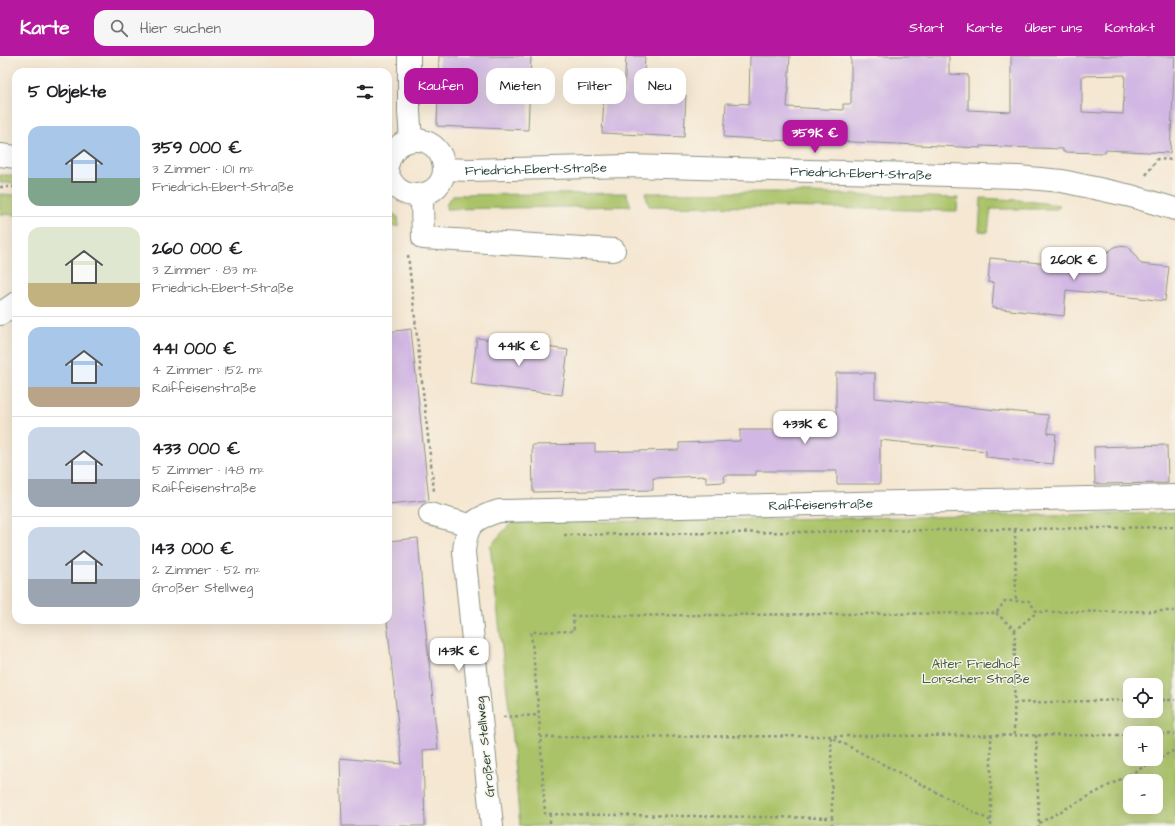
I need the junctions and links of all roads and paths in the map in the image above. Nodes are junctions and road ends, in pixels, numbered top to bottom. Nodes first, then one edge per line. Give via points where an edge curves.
1 (409, 56) edge
2 (411, 140) junction
3 (392, 152) edge
4 (0, 155) edge
5 (12, 156) edge
6 (1175, 160) edge
7 (444, 169) junction
8 (392, 183) edge
9 (0, 187) edge
10 (12, 187) edge
11 (420, 195) junction
12 (1131, 196) junction
13 (1174, 208) edge
14 (423, 238) junction
15 (614, 250) dead end
16 (12, 306) edge
17 (0, 314) edge
18 (1175, 496) edge
19 (435, 505) joint
20 (470, 525) junction
21 (1175, 527) edge
22 (1015, 529) junction
23 (564, 535) dead end
24 (1016, 601) junction
25 (1175, 611) edge
26 (1037, 612) junction
27 (996, 613) junction
28 (1015, 630) junction
29 (1123, 700) edge
30 (1163, 700) edge
31 (1175, 700) edge
32 (1014, 703) junction
33 (539, 715) junction
34 (480, 719) junction
35 (991, 734) junction
36 (1163, 734) edge
37 (1175, 734) edge
38 (1014, 735) junction
39 (1036, 735) junction
40 (1123, 735) edge
41 (540, 737) junction
42 (831, 737) junction
43 (1175, 750) edge
44 (550, 814) junction
45 (832, 818) junction
46 (991, 821) junction
47 (1039, 825) edge
48 (492, 826) edge
49 (550, 826) edge
50 (832, 826) edge
51 (991, 826) edge

1 - 2 street
2 - 3 street
2 - 7 street via 431,144 442,158
4 - 5 street
6 - 12 path via 1157,159
7 - 11 street via 437,185 430,192
7 - 12 street, Friedrich-Ebert-Straße via 629,166 973,175 1062,181
8 - 11 street via 404,193
9 - 10 path
11 - 14 street
12 - 13 street, Friedrich-Ebert-Straße
14 - 15 street
14 - 19 path via 408,254
16 - 17 street
18 - 20 street, Raiffeisenstraße via 499,511 483,516
19 - 20 street
20 - 34 street, Großer Stellweg via 465,536 464,552
21 - 22 path
22 - 23 path
22 - 24 path
24 - 26 path via 1029,601
24 - 27 path via 1005,601
25 - 26 path
26 - 28 path
27 - 28 path
27 - 33 path via 573,616 574,631 531,632
28 - 32 path
29 - 32 path
30 - 31 path
32 - 38 path
33 - 34 path
33 - 41 path
34 - 48 street, Großer Stellweg
35 - 38 path
35 - 42 path
35 - 46 path
36 - 37 path
38 - 39 path
39 - 40 path
39 - 47 path
41 - 42 path
41 - 44 path via 545,814
42 - 45 path
42 - 46 path
43 - 47 path
44 - 45 path
44 - 49 path
45 - 50 path
46 - 51 path

